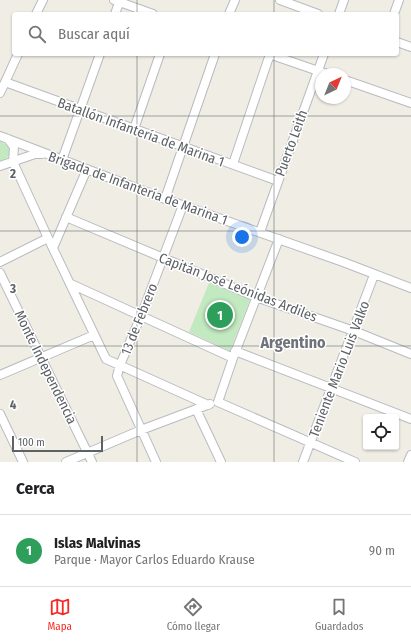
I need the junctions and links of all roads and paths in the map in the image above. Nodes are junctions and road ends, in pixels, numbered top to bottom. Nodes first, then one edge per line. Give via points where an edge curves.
1 (43, 0) edge
2 (234, 0) edge
3 (344, 0) edge
4 (399, 0) edge
5 (118, 1) edge
6 (285, 1) edge
7 (37, 12) edge
8 (115, 12) edge
9 (148, 12) edge
10 (230, 12) edge
11 (313, 12) edge
12 (340, 12) edge
13 (395, 12) edge
14 (399, 43) edge
15 (411, 47) edge
16 (17, 56) edge
17 (99, 56) edge
18 (159, 56) edge
19 (214, 56) edge
20 (269, 56) edge
21 (276, 56) edge
22 (323, 56) edge
23 (319, 68) edge
24 (315, 70) edge
25 (315, 79) edge
26 (5, 82) junction
27 (351, 82) edge
28 (0, 93) edge
29 (411, 103) edge
30 (80, 110) junction
31 (134, 130) junction
32 (3, 137) edge
33 (183, 147) junction
34 (48, 155) junction
35 (62, 160) junction
36 (13, 162) junction
37 (233, 164) junction
38 (0, 166) edge
39 (87, 169) junction
40 (278, 181) junction
41 (165, 199) junction
42 (183, 205) junction
43 (66, 218) junction
44 (260, 232) junction
45 (48, 238) junction
46 (279, 239) junction
47 (53, 248) junction
48 (163, 258) junction
49 (0, 262) edge
50 (0, 273) edge
51 (374, 275) junction
52 (70, 284) junction
53 (411, 288) edge
54 (256, 297) junction
55 (141, 316) junction
56 (354, 331) junction
57 (94, 335) junction
58 (234, 354) junction
59 (411, 354) edge
60 (42, 356) junction
61 (120, 365) junction
62 (0, 375) edge
63 (330, 388) junction
64 (218, 402) junction
65 (208, 405) junction
66 (196, 409) junction
67 (0, 414) edge
68 (411, 419) edge
69 (141, 430) junction
70 (311, 443) junction
71 (87, 452) junction
72 (411, 455) edge
73 (23, 462) edge
74 (66, 462) edge
75 (92, 462) edge
76 (156, 462) edge
77 (221, 462) edge
78 (303, 462) edge
79 (355, 462) edge
80 (408, 462) edge

1 - 7 street
2 - 10 street
3 - 12 street
4 - 13 street
5 - 8 street
5 - 9 street
6 - 11 street
14 - 15 street
16 - 26 street
17 - 30 street
18 - 31 street
19 - 33 street
20 - 37 street
21 - 24 street
22 - 23 street, Puerto Leith
25 - 40 street, Puerto Leith
26 - 28 street
26 - 30 street, Batallón Infantería de Marina 1
27 - 29 street
30 - 31 street, Batallón Infantería de Marina 1
30 - 35 street
31 - 33 street, Batallón Infantería de Marina 1
32 - 34 street, Brigada de Infantería de Marina 1
32 - 36 street via 14,147
33 - 37 street, Batallón Infantería de Marina 1
33 - 41 street
34 - 35 street, Brigada de Infantería de Marina 1
34 - 36 street via 35,154
35 - 39 street, Brigada de Infantería de Marina 1
36 - 38 street
36 - 45 street
37 - 40 street, Batallón Infantería de Marina 1
39 - 41 street, Brigada de Infantería de Marina 1
39 - 43 street
40 - 44 street, Puerto Leith
41 - 42 street, Brigada de Infantería de Marina 1
42 - 44 street, Brigada de Infantería de Marina 1
42 - 48 street, 13 de Febrero
43 - 47 street
43 - 48 street, Capitán José Leónidas Ardiles
44 - 46 street, Brigada de Infantería de Marina 1
45 - 47 street
45 - 49 street
46 - 51 street, Brigada de Infantería de Marina 1
46 - 54 street
47 - 52 street
48 - 54 street, Capitán José Leónidas Ardiles
48 - 55 street, 13 de Febrero
50 - 60 street, Monte Independencia
51 - 53 street, Brigada de Infantería de Marina 1
51 - 56 street, Teniente Mario Luis Valko
52 - 55 street
52 - 57 street
54 - 56 street, Capitán José Leónidas Ardiles
54 - 58 street
55 - 58 street
55 - 61 street, 13 de Febrero
56 - 59 street, Capitán José Leónidas Ardiles
56 - 63 street, Teniente Mario Luis Valko
57 - 60 street
57 - 61 street via 106,359
58 - 63 street
58 - 64 street
60 - 62 street
60 - 71 street, Monte Independencia
61 - 65 street
61 - 69 street via 117,379
63 - 68 street
63 - 70 street, Teniente Mario Luis Valko
64 - 65 street
64 - 70 street
65 - 66 street
66 - 69 street
66 - 77 street
67 - 73 street
69 - 71 street
69 - 76 street
70 - 78 street, Teniente Mario Luis Valko
70 - 79 street
71 - 74 street
71 - 75 street, Monte Independencia
72 - 80 street

